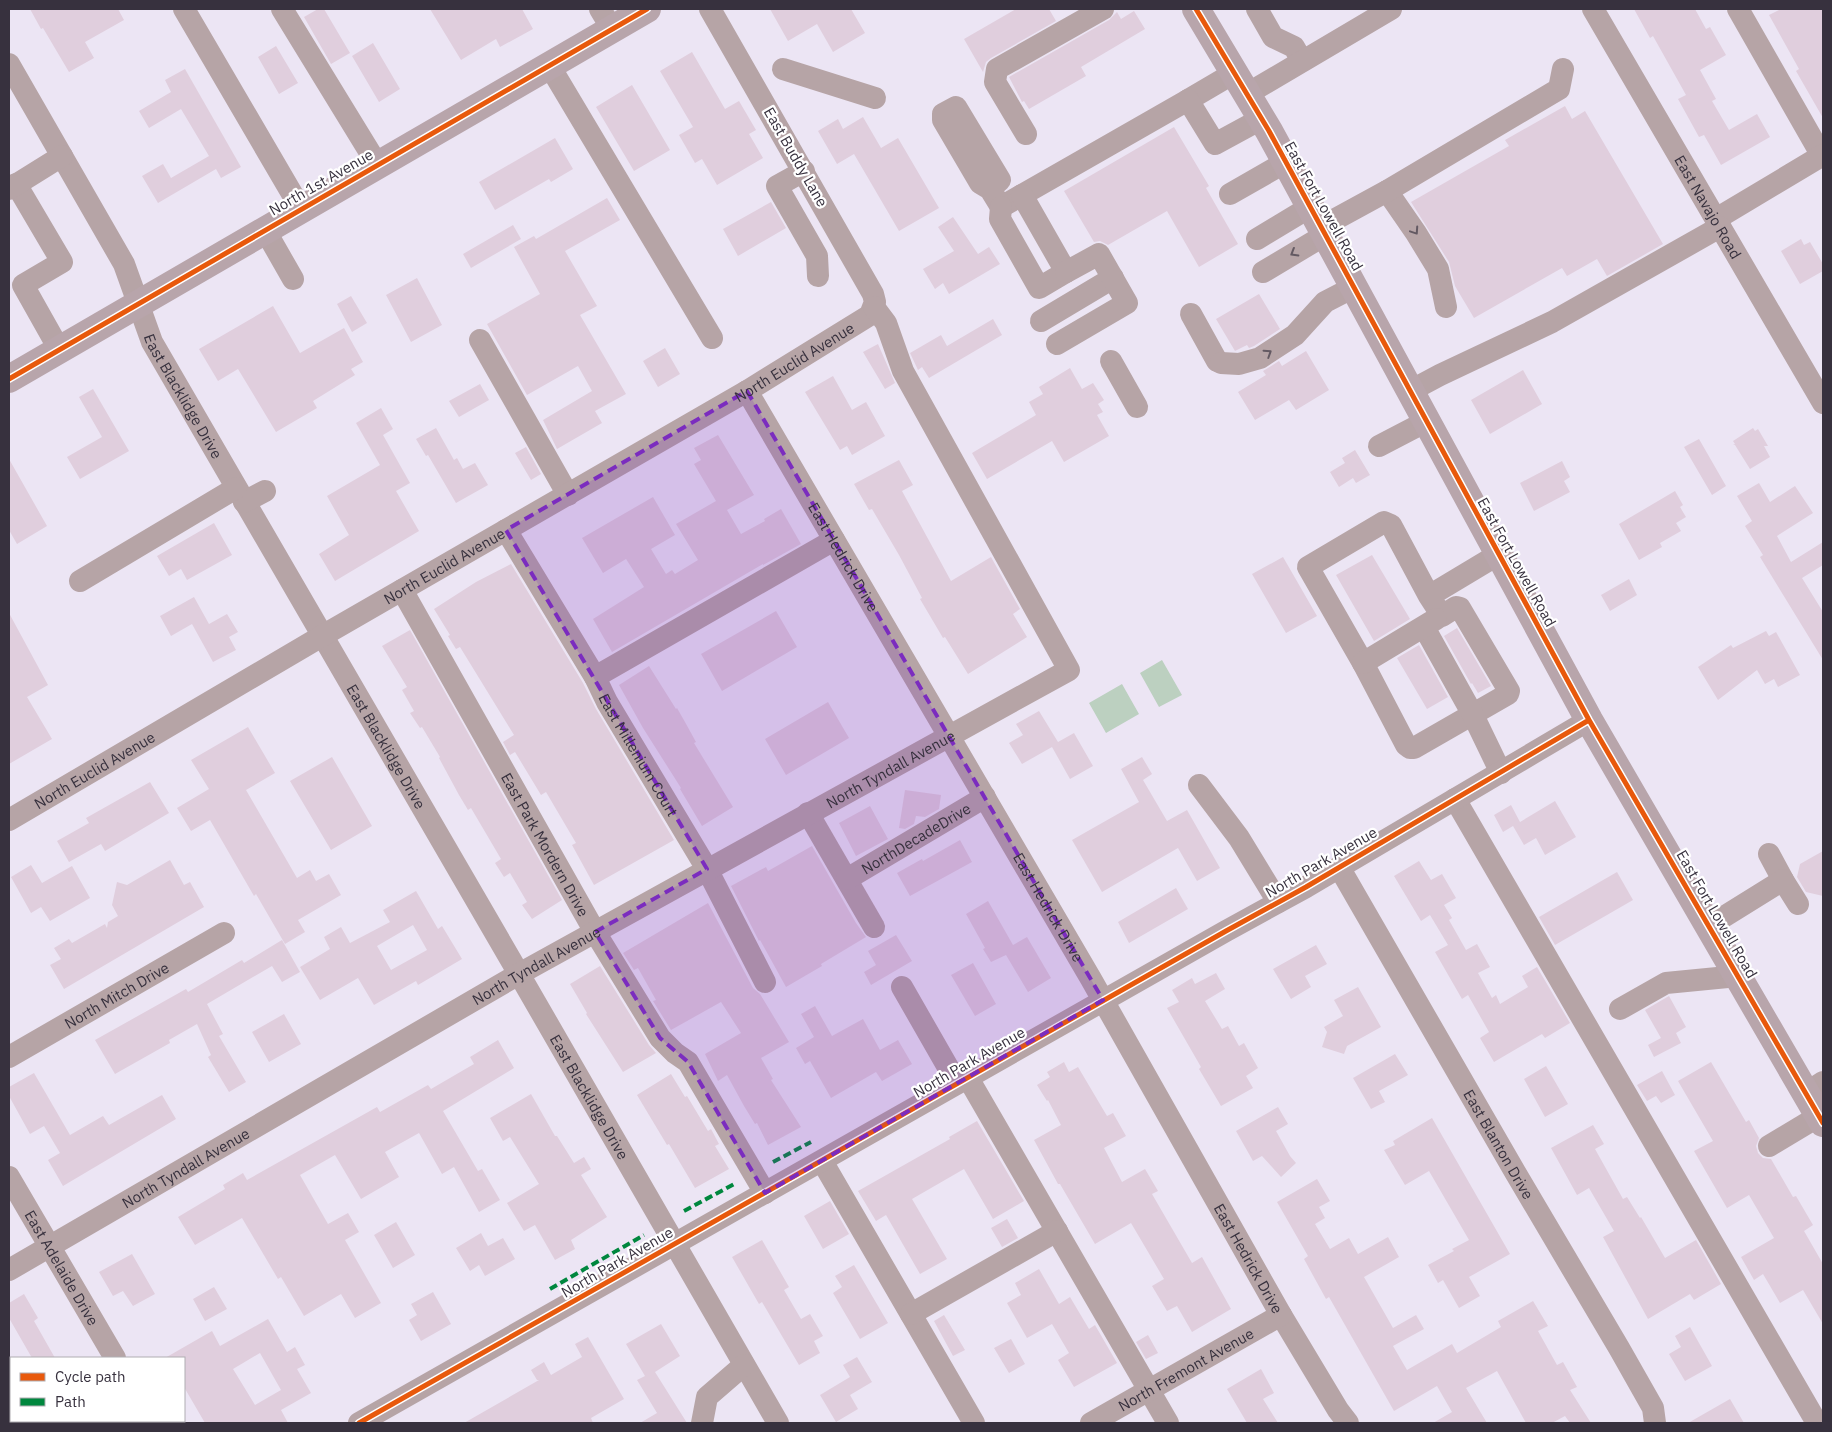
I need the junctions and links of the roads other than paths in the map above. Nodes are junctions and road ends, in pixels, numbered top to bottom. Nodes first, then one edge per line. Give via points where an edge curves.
1 (184, 9) edge
2 (282, 9) edge
3 (647, 9) edge
4 (710, 9) edge
5 (1103, 9) edge
6 (1196, 9) edge
7 (1257, 9) edge
8 (1391, 9) edge
9 (1593, 9) edge
10 (1738, 9) edge
11 (606, 19) edge
12 (1302, 61) junction
13 (9, 64) edge
14 (549, 65) junction
15 (1563, 69) dead end
16 (1241, 84) junction
17 (755, 86) junction
18 (875, 98) dead end
19 (1188, 100) junction
20 (1261, 119) junction
21 (1026, 134) dead end
22 (62, 156) junction
23 (1823, 156) edge
24 (1286, 162) junction
25 (377, 164) junction
26 (804, 170) junction
27 (13, 187) edge
28 (1387, 192) junction
29 (1230, 194) dead end
30 (1022, 195) junction
31 (301, 209) junction
32 (1319, 223) junction
33 (1718, 223) junction
34 (264, 230) junction
35 (1256, 239) dead end
36 (1066, 272) junction
37 (1263, 272) dead end
38 (818, 276) dead end
39 (1113, 278) junction
40 (293, 279) dead end
41 (1354, 287) junction
42 (138, 303) junction
43 (874, 307) junction
44 (1446, 308) dead end
45 (1190, 314) dead end
46 (1041, 320) dead end
47 (712, 338) dead end
48 (480, 340) dead end
49 (1057, 344) dead end
50 (60, 349) junction
51 (1111, 361) dead end
52 (9, 379) edge
53 (747, 391) junction
54 (1410, 391) junction
55 (1823, 404) edge
56 (1137, 407) dead end
57 (1427, 421) junction
58 (959, 446) dead end
59 (1379, 446) dead end
60 (265, 491) dead end
61 (986, 492) dead end
62 (240, 495) junction
63 (568, 495) junction
64 (506, 530) junction
65 (834, 540) junction
66 (1499, 554) junction
67 (80, 581) dead end
68 (402, 590) junction
69 (1429, 596) junction
70 (1433, 622) junction
71 (322, 636) junction
72 (1364, 664) junction
73 (1070, 670) joint
74 (595, 677) junction
75 (1473, 715) junction
76 (1589, 720) junction
77 (949, 735) junction
78 (1501, 773) junction
79 (1199, 785) dead end
80 (985, 797) junction
81 (1455, 799) junction
82 (808, 813) junction
83 (9, 820) edge
84 (1768, 854) dead end
85 (1339, 867) junction
86 (707, 869) junction
87 (847, 880) junction
88 (1783, 880) junction
89 (1278, 902) junction
90 (1798, 904) dead end
91 (1709, 926) junction
92 (874, 927) dead end
93 (595, 932) junction
94 (224, 933) dead end
95 (519, 974) junction
96 (1738, 976) junction
97 (766, 982) dead end
98 (902, 987) dead end
99 (1103, 1000) junction
100 (1620, 1009) dead end
101 (9, 1057) edge
102 (962, 1081) junction
103 (1814, 1088) edge
104 (1821, 1120) edge
105 (1769, 1146) dead end
106 (822, 1161) junction
107 (9, 1177) edge
108 (765, 1193) junction
109 (1057, 1231) junction
110 (674, 1244) junction
111 (49, 1246) junction
112 (9, 1270) edge
113 (911, 1314) junction
114 (1281, 1315) junction
115 (113, 1357) edge
116 (744, 1365) junction
117 (1149, 1390) junction
118 (359, 1423) edge
119 (702, 1423) edge
120 (778, 1423) edge
121 (974, 1423) edge
122 (1091, 1423) edge
123 (1168, 1423) edge
124 (1348, 1423) edge
125 (1655, 1423) edge
126 (1818, 1423) edge

1 - 31 street
2 - 25 street
3 - 11 main road, North 1st Avenue
4 - 17 street, East Buddy Lane
5 - 21 street via 997,69 995,82
6 - 16 main road, East Fort Lowell Road
7 - 12 street via 1273,37 1294,47
8 - 12 street
9 - 33 street, East Navajo Road
10 - 23 street
11 - 14 main road, North 1st Avenue
12 - 16 street
13 - 22 street, East Blacklidge Drive
14 - 25 main road, North 1st Avenue
14 - 47 street
15 - 28 street via 1560,89
16 - 19 street
16 - 20 main road, East Fort Lowell Road
17 - 18 street via 783,65
17 - 26 street, East Buddy Lane
19 - 20 street via 1215,144
19 - 30 street
20 - 24 main road, East Fort Lowell Road
22 - 27 street
22 - 42 street, East Blacklidge Drive via 124,264
23 - 33 street
24 - 29 street
24 - 32 main road, East Fort Lowell Road
25 - 31 main road, North 1st Avenue
26 - 38 street via 777,186 817,256
26 - 43 street, East Buddy Lane via 873,294
27 - 50 street via 62,262 23,285
28 - 32 street
28 -> 44 street via 1438,269
30 - 36 street
30 - 36 street via 995,198 1000,218 1039,288
31 - 34 main road, North 1st Avenue
32 - 35 street
32 -> 37 street
32 - 41 main road, East Fort Lowell Road
33 - 54 street via 1552,322
33 - 55 street, East Navajo Road
34 - 40 street
34 - 42 main road, North 1st Avenue
36 - 39 street via 1099,254
39 - 46 street
39 - 49 street via 1128,303
45 -> 41 street via 1219,362 1239,364 1260,358 1295,335 1325,302
41 - 54 main road, East Fort Lowell Road
42 - 50 main road, North 1st Avenue
42 - 62 street, East Blacklidge Drive via 152,342
43 - 53 street, North Euclid Avenue via 870,315 860,322
43 - 73 street, East Buddy Lane via 886,322 903,371
48 - 63 street
50 - 52 main road, North 1st Avenue
51 - 56 street
53 - 63 street, North Euclid Avenue
53 - 65 street, East Hedrick Drive
54 - 57 main road, East Fort Lowell Road
57 - 59 street
57 - 66 main road, East Fort Lowell Road
58 - 61 street
60 - 62 street
62 - 67 street
62 - 71 street, East Blacklidge Drive
63 - 64 street, North Euclid Avenue
64 - 68 street, North Euclid Avenue
64 - 74 street, East Millenium Court
65 - 74 street
65 - 77 street, East Hedrick Drive
66 - 69 street
66 - 76 main road, East Fort Lowell Road
68 - 71 street, North Euclid Avenue
68 - 93 street, East Park Mordern Drive
69 - 70 street
69 - 72 street via 1391,525 1384,522 1308,567
70 - 72 street
70 - 75 street
70 - 75 street via 1456,607 1460,608 1509,691
71 - 83 street, North Euclid Avenue
71 - 95 street, East Blacklidge Drive
72 - 75 street via 1410,748
73 - 77 street, North Tyndall Avenue
74 - 86 street, East Millenium Court
75 - 78 street
76 - 78 street, North Park Avenue
76 - 91 main road, East Fort Lowell Road
77 - 80 street, East Hedrick Drive
77 - 82 street, North Tyndall Avenue
78 - 81 street, North Park Avenue
79 - 89 street via 1240,838
80 - 87 street, NorthDecadeDrive
80 - 99 street, East Hedrick Drive
81 - 85 street, North Park Avenue
81 - 126 street
82 - 86 street, North Tyndall Avenue
82 - 87 street
84 - 88 street
85 - 89 street, North Park Avenue
85 - 125 street, East Blanton Drive via 1619,1348 1653,1408
86 - 93 street, North Tyndall Avenue
86 - 97 street, East Millenium Court
87 - 92 street
88 - 90 street
88 - 91 street
89 - 99 street, North Park Avenue
91 - 96 main road, East Fort Lowell Road
93 - 95 street, North Tyndall Avenue
93 - 108 street, East Park Mordern Drive via 660,1038 688,1062
94 - 101 street, North Mitch Drive
95 - 110 street, East Blacklidge Drive
95 - 111 street, North Tyndall Avenue
96 - 100 street via 1666,983
96 - 103 main road, East Fort Lowell Road
98 - 102 street
99 - 102 street, North Park Avenue
99 - 114 street, East Hedrick Drive
102 - 106 street, North Park Avenue
102 - 109 street
103 - 104 main road, East Fort Lowell Road
104 - 105 street
106 - 108 street, North Park Avenue
106 - 113 street
107 - 111 street, East Adelaide Drive
108 - 110 street, North Park Avenue
109 - 113 street
109 - 117 street
110 - 116 street, East Blacklidge Drive
110 - 118 street, North Park Avenue
111 - 112 street, North Tyndall Avenue
111 - 115 street, East Adelaide Drive
113 - 121 street
114 - 117 street, North Fremont Avenue
114 - 124 street, East Hedrick Drive
116 - 119 street via 707,1397
116 - 120 street, East Blacklidge Drive
117 - 122 street, North Fremont Avenue
117 - 123 street

